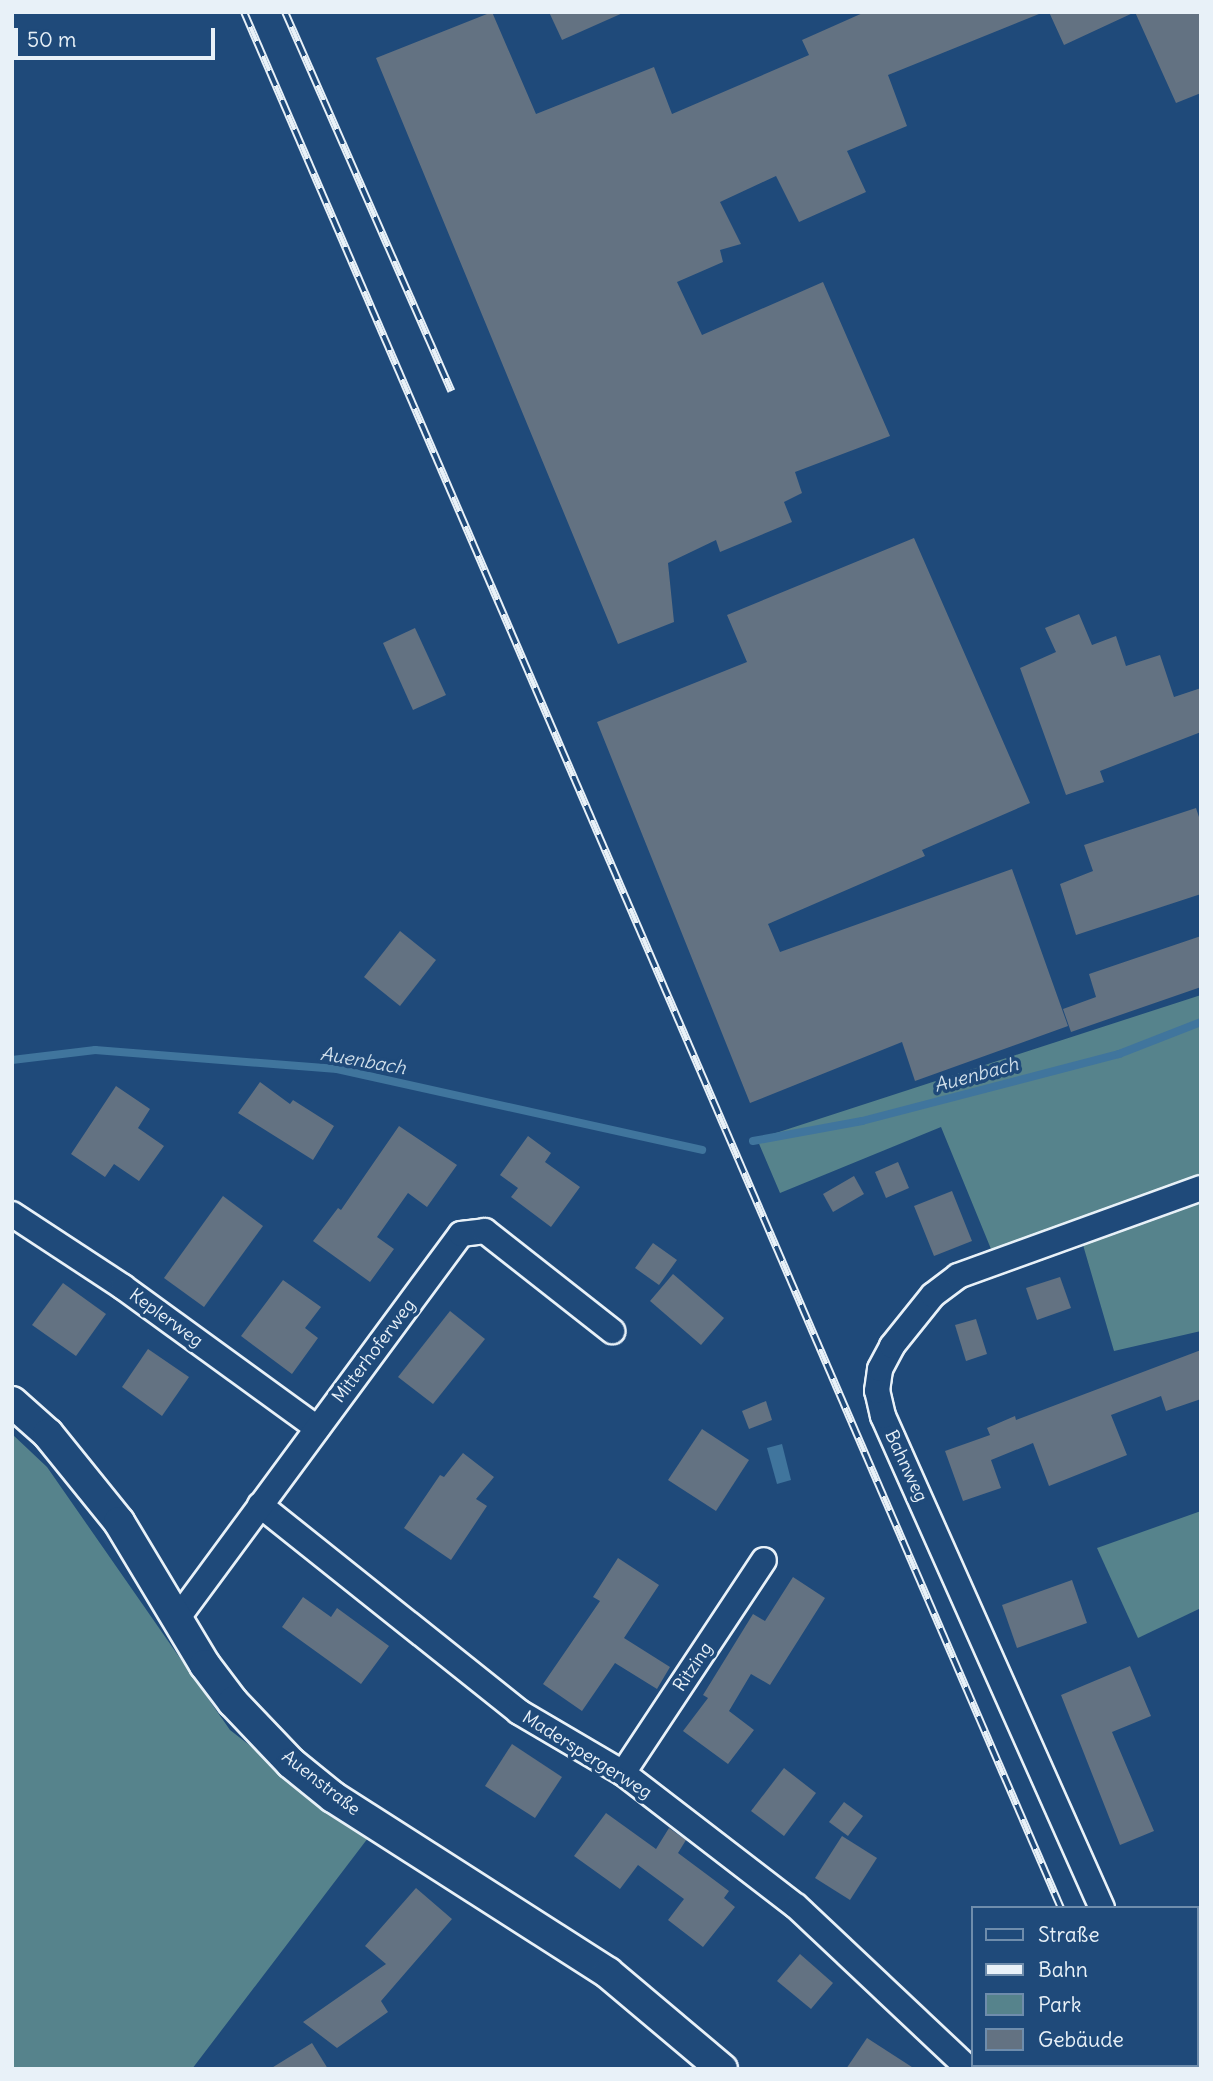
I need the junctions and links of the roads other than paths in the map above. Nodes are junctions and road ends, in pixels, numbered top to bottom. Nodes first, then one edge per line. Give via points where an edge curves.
1 (1201, 1188) edge
2 (12, 1214) edge
3 (612, 1331) dead end
4 (12, 1402) edge
5 (317, 1428) junction
6 (260, 1505) junction
7 (764, 1560) dead end
8 (177, 1619) junction
9 (623, 1773) junction
10 (1101, 1906) edge
11 (722, 2069) edge
12 (969, 2069) edge

1 - 10 street, Bahnweg via 958,1276 933,1295 892,1346 880,1369 877,1391 883,1416
2 - 5 street, Keplerweg via 123,1287
3 - 5 street, Mitterhoferweg via 485,1231 461,1234
4 - 8 street, Auenstraße via 48,1434 119,1522
5 - 6 street, Mitterhoferweg
6 - 8 street, Mitterhoferweg
6 - 9 street, Maderspergerweg via 519,1712
7 - 9 street, Ritzing
8 - 11 street, Auenstraße via 233,1702 291,1763 333,1797 608,1973
9 - 12 street, Maderspergerweg via 796,1906

